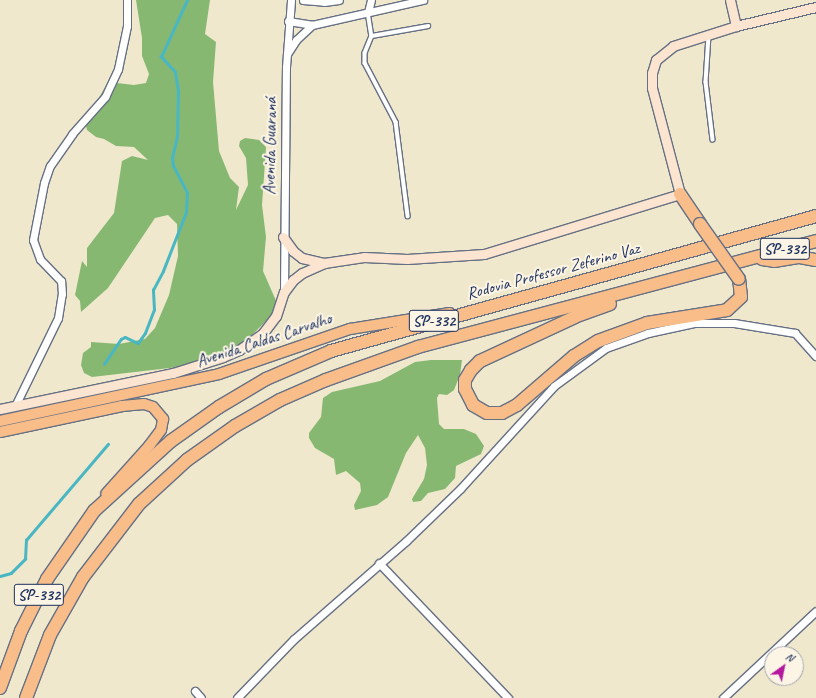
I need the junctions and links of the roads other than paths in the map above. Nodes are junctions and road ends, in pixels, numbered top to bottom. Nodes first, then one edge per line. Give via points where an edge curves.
1 (127, 0) edge
2 (290, 0) edge
3 (303, 0) edge
4 (339, 0) edge
5 (371, 0) edge
6 (423, 0) edge
7 (730, 0) edge
8 (816, 7) edge
9 (368, 12) junction
10 (288, 21) junction
11 (312, 25) junction
12 (428, 26) dead end
13 (736, 26) junction
14 (709, 35) junction
15 (372, 36) junction
16 (286, 56) junction
17 (713, 140) dead end
18 (680, 194) junction
19 (408, 216) dead end
20 (816, 216) edge
21 (283, 237) junction
22 (816, 241) edge
23 (753, 258) junction
24 (816, 260) edge
25 (324, 263) junction
26 (284, 292) junction
27 (626, 294) junction
28 (470, 311) junction
29 (816, 356) edge
30 (15, 406) junction
31 (0, 409) edge
32 (0, 421) edge
33 (0, 432) edge
34 (94, 511) junction
35 (379, 562) junction
36 (816, 611) edge
37 (0, 688) edge
38 (195, 691) dead end
39 (26, 698) edge
40 (201, 698) edge
41 (237, 698) edge
42 (508, 698) edge
43 (723, 698) edge

1 - 30 street via 127,26 118,69 105,97 72,134 50,166 44,183 32,240 40,260 61,281 62,294 58,318
2 - 10 street, Avenida Guaraná
3 - 4 street
5 - 9 street
6 - 9 street
7 - 13 street
8 - 13 street
9 - 11 street
9 - 15 lane
10 - 11 street
10 - 16 street, Avenida Guaraná
11 - 16 street via 296,40
12 - 15 lane
13 - 14 street
14 - 17 lane via 706,82
14 - 18 street via 673,46 656,60 652,73 652,88
15 - 19 lane via 365,52 365,63 396,122
16 - 21 street, Avenida Guaraná
18 - 25 street via 484,254 407,259 364,257
18 - 27 highway, bridge via 739,279 741,297 727,310 653,321 603,339 574,356 517,405 502,413 486,413 473,405 465,389 466,380 480,361 575,316 605,307
20 - 28 highway, Rodovia Professor Zeferino Vaz / SP-332
21 - 25 street via 302,258
21 - 26 street, Avenida Guaraná
22 - 23 highway, SP-332
23 - 24 highway via 774,261 800,257
23 - 27 highway, SP-332
25 - 26 street via 302,273
26 - 30 street, Avenida Caldas Carvalho via 276,316 263,333 239,350 223,357 173,373
27 - 39 highway, SP-332 via 487,329 374,362 280,400 235,426 188,460 139,504 110,540 83,577 50,635
28 - 32 main road, Avenida Caldas Carvalho via 350,329 219,374
28 - 34 highway, Rodovia Professor Zeferino Vaz / SP-332 via 331,351 266,379 219,407 172,441
29 - 35 street via 794,333 734,322 694,323 648,333 606,348 554,386 460,489 406,541
30 - 31 street, Avenida Caldas Carvalho
33 - 34 main road via 128,405 144,404 153,407 162,419 161,430
34 - 37 highway, Rodovia Professor Zeferino Vaz / SP-332 via 47,579 21,631
35 - 41 street via 294,639
35 - 42 street
36 - 43 street
38 - 40 street

